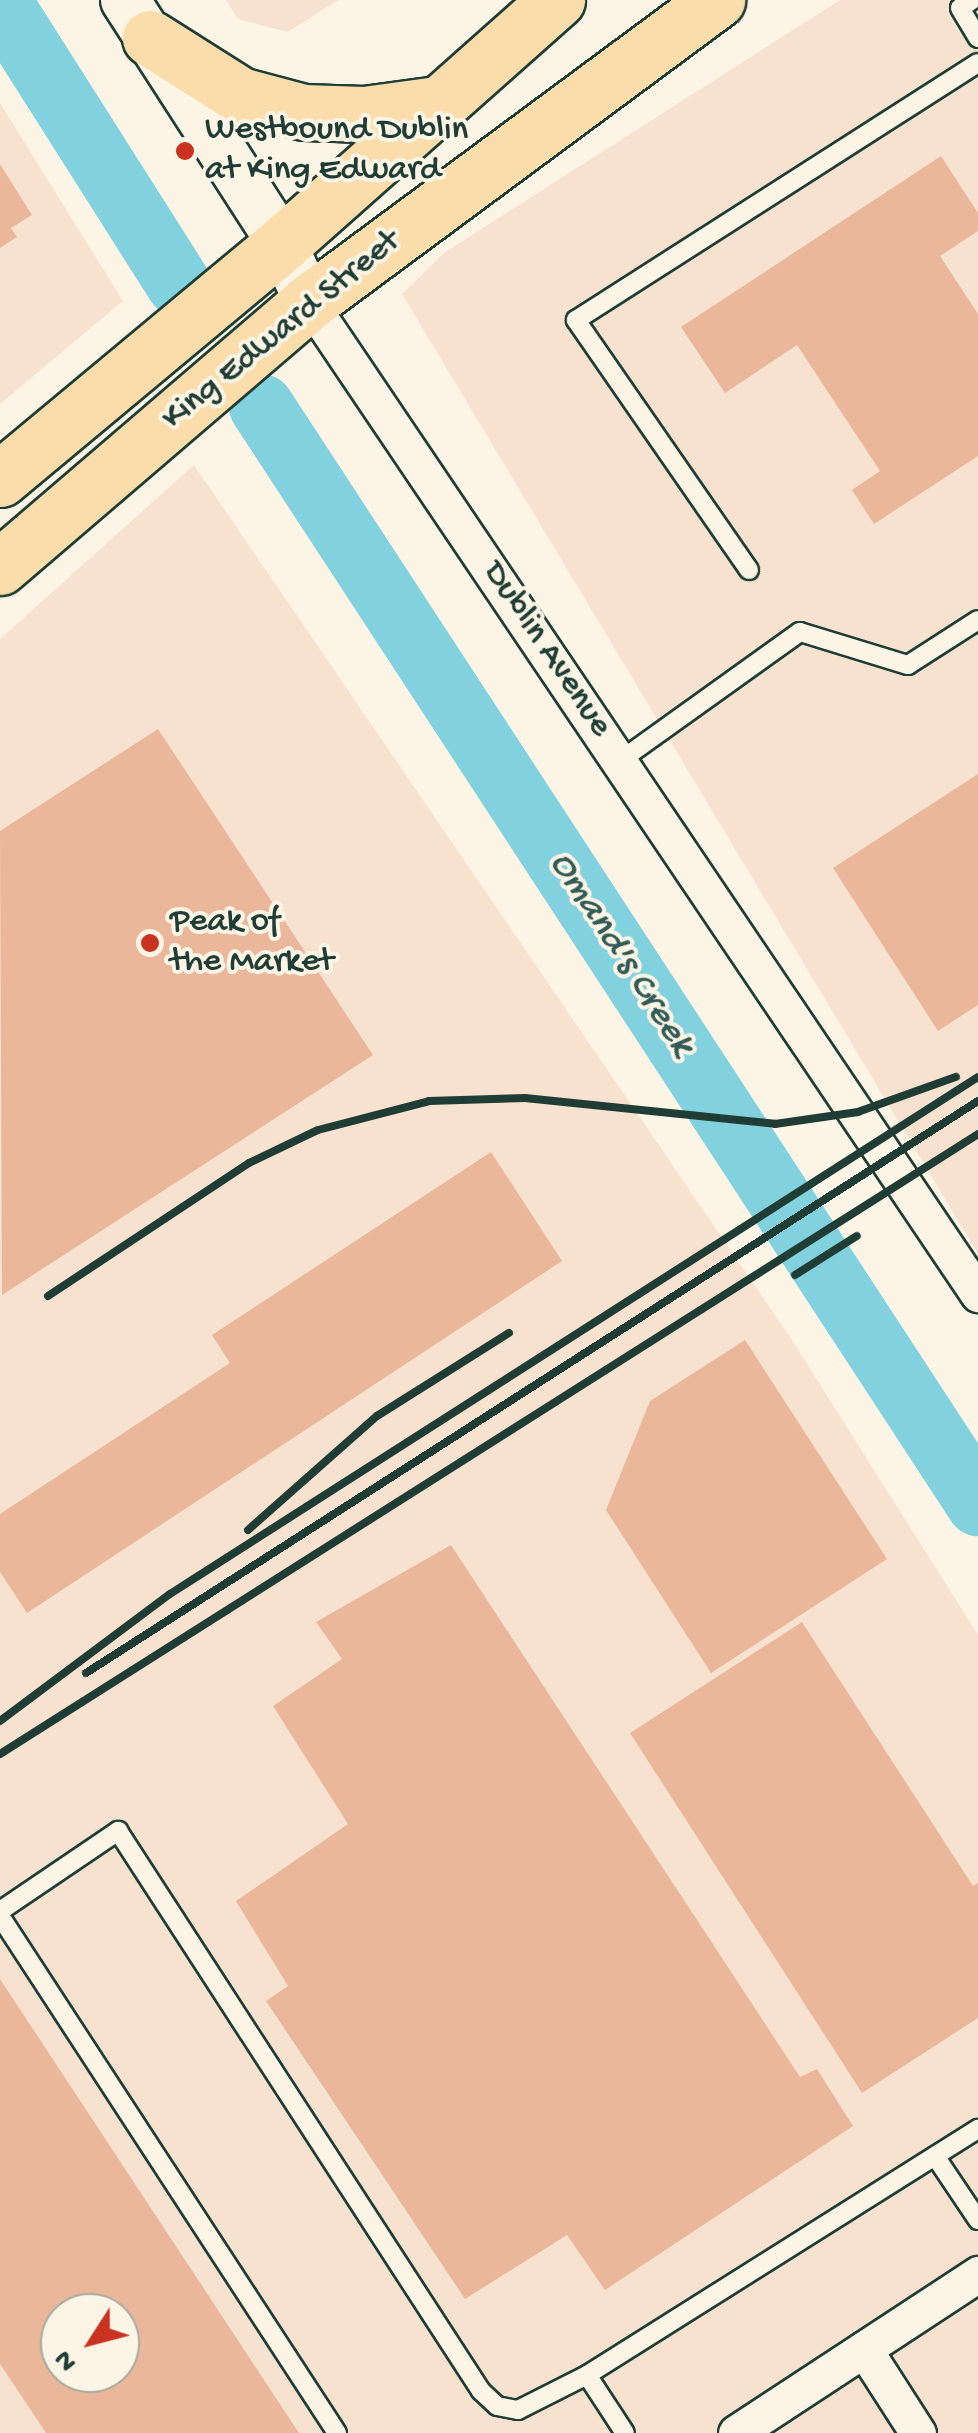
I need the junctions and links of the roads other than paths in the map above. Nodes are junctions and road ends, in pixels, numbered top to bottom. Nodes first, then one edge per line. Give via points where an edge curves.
1 (558, 0) edge
2 (717, 0) edge
3 (972, 0) edge
4 (137, 19) edge
5 (978, 38) edge
6 (978, 63) edge
7 (437, 104) junction
8 (282, 244) junction
9 (309, 302) junction
10 (1, 474) edge
11 (2, 561) edge
12 (749, 570) dead end
13 (978, 620) edge
14 (621, 760) junction
15 (968, 1257) edge
16 (978, 1294) edge
17 (0, 1913) edge
18 (978, 2129) edge
19 (935, 2156) junction
20 (978, 2220) edge
21 (978, 2274) edge
22 (864, 2349) junction
23 (587, 2375) junction
24 (337, 2433) edge
25 (625, 2433) edge
26 (736, 2433) edge
27 (918, 2433) edge

1 - 7 main road, King Edward Street
2 - 9 main road, King Edward Street
3 - 5 lane via 960,8
4 - 7 main road via 240,95 304,112 364,114
4 - 8 main road, Dublin Avenue
6 - 12 lane via 576,320
7 - 8 main road, King Edward Street
8 - 9 main road, Dublin Avenue
8 - 10 main road, King Edward Street
9 - 11 main road, King Edward Street
9 - 14 street, Dublin Avenue
13 - 14 lane via 908,665 800,632
14 - 15 street, Dublin Avenue
15 - 16 street, Dublin Avenue
17 - 23 lane via 118,1831 481,2391 497,2406 518,2410
17 - 24 lane
18 - 19 lane
19 - 20 lane
19 - 23 lane
21 - 22 street
22 - 26 street
22 - 27 street
23 - 25 lane

